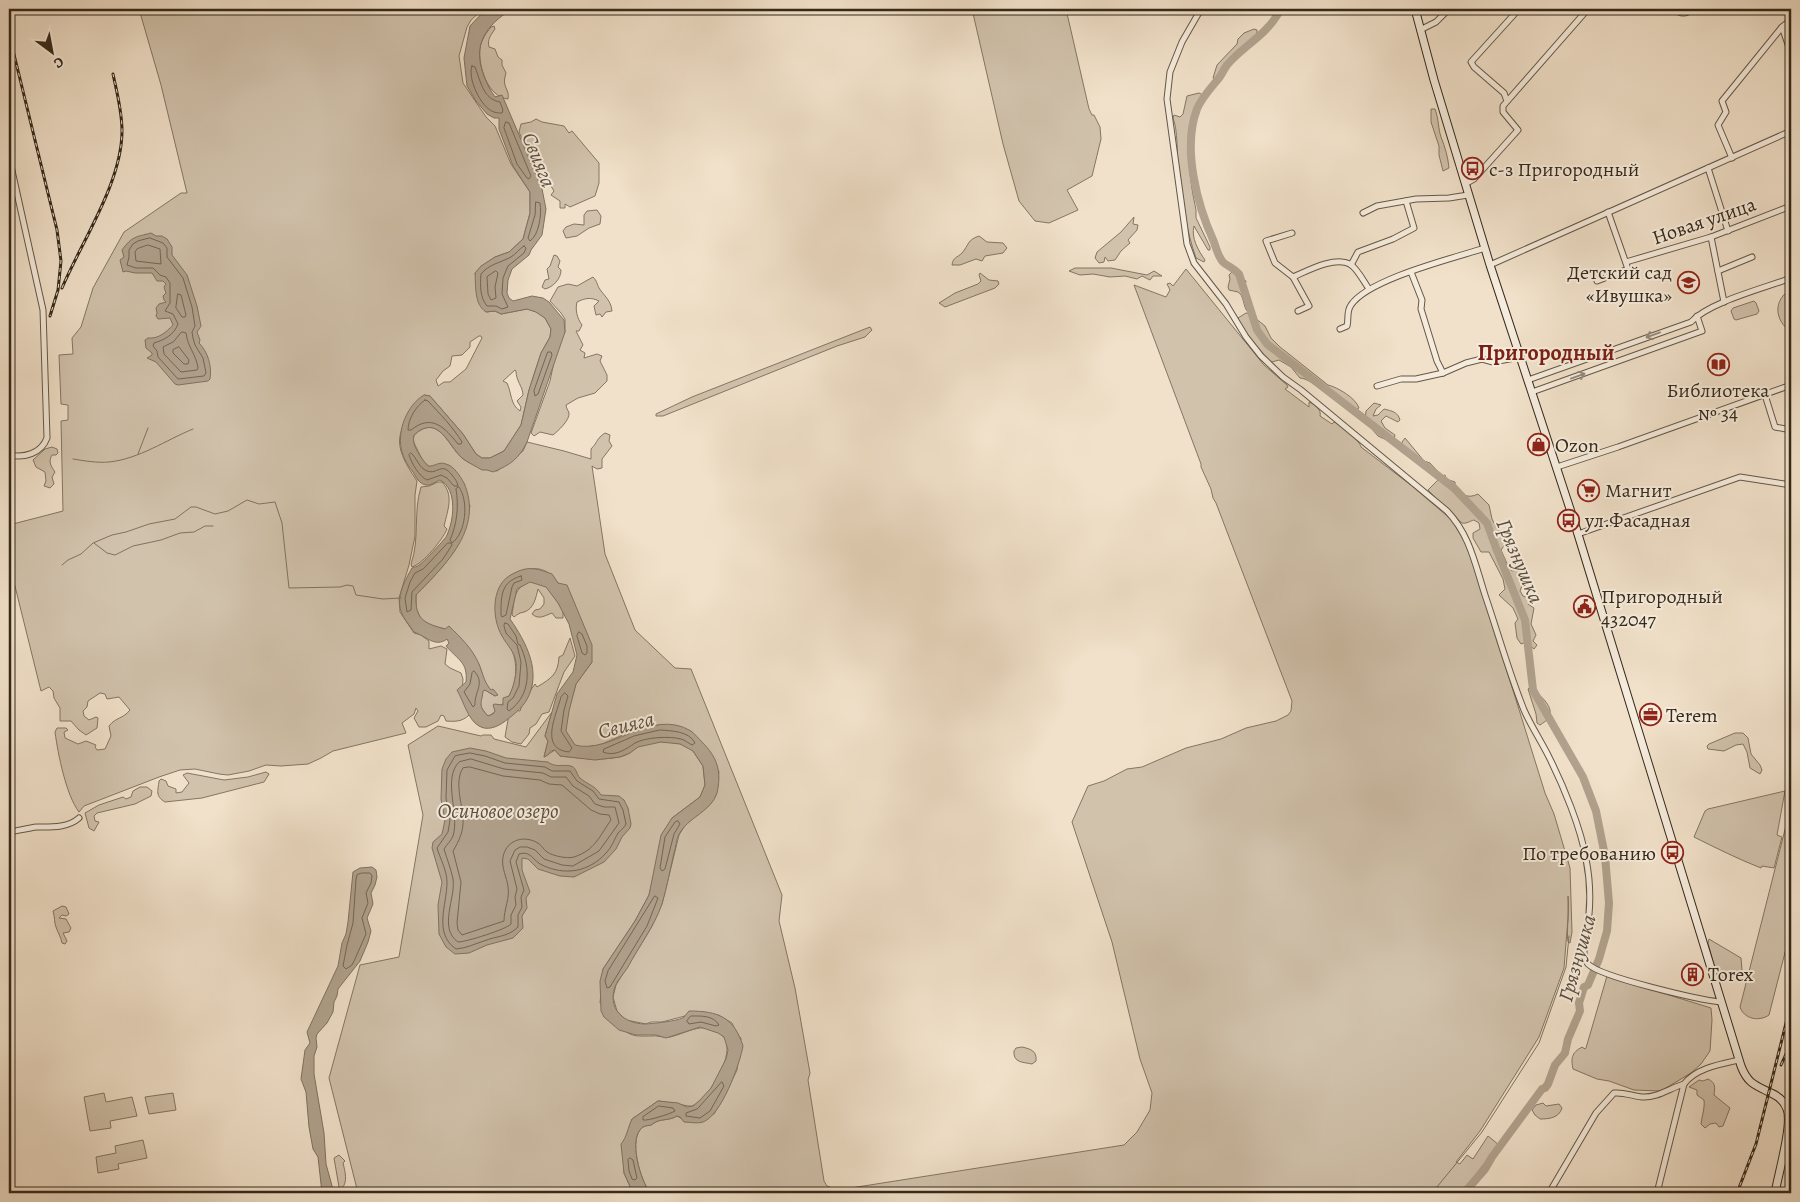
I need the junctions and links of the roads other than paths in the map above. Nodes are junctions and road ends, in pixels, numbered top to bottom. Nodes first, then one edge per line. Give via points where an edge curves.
1 (1201, 9) edge
2 (1415, 9) edge
3 (1449, 9) edge
4 (1519, 9) edge
5 (1588, 9) edge
6 (1673, 9) edge
7 (1692, 9) edge
8 (1791, 20) edge
9 (1782, 27) junction
10 (1420, 30) junction
11 (1791, 53) edge
12 (1507, 102) junction
13 (1791, 131) edge
14 (9, 157) edge
15 (1732, 158) junction
16 (1708, 168) junction
17 (1465, 184) junction
18 (1468, 194) junction
19 (1406, 201) junction
20 (1791, 206) edge
21 (1608, 212) junction
22 (1363, 213) dead end
23 (1728, 231) junction
24 (1292, 233) dead end
25 (1711, 237) junction
26 (1485, 248) junction
27 (1752, 257) dead end
28 (1626, 262) junction
29 (1351, 265) junction
30 (1490, 265) junction
31 (1718, 270) junction
32 (1411, 272) junction
33 (1293, 278) junction
34 (1791, 278) edge
35 (1597, 281) dead end
36 (1370, 289) junction
37 (1724, 302) junction
38 (1298, 311) dead end
39 (1697, 316) junction
40 (1340, 329) dead end
41 (1520, 357) junction
42 (1443, 372) junction
43 (1528, 380) junction
44 (1791, 385) edge
45 (1377, 386) dead end
46 (1532, 392) junction
47 (1765, 395) junction
48 (1791, 430) edge
49 (9, 455) edge
50 (1556, 467) junction
51 (1791, 485) edge
52 (1578, 534) junction
53 (79, 818) dead end
54 (9, 832) edge
55 (1721, 1002) junction
56 (1739, 1060) junction
57 (1684, 1084) junction
58 (1790, 1123) edge
59 (1549, 1193) edge
60 (1657, 1193) edge
61 (1775, 1193) edge

1 - 55 street via 1170,72 1166,98 1184,229 1194,263 1261,356 1447,511 1463,530 1524,710 1549,758 1579,831 1590,889 1584,948 1588,965 1672,992
2 - 10 main road
3 - 10 street via 1436,22
4 - 12 street via 1471,62 1504,93
5 - 12 street
6 - 7 street via 1681,14
8 - 9 street
9 - 11 street
9 - 15 street via 1722,101 1726,112 1718,125
10 - 17 main road
12 - 17 street via 1503,112 1518,130 1474,179
13 - 15 street
14 - 49 street via 43,310 47,438 41,448 29,455
15 - 16 street
16 - 21 street
16 - 23 street
17 - 18 main road
18 - 19 street
18 - 26 main road
19 - 22 street via 1377,206
19 - 29 street via 1414,228 1358,252
20 - 23 street, Новая улица
21 - 28 street
21 - 30 street
23 - 25 street, Новая улица
24 - 33 street via 1266,241 1275,263
25 - 28 street, Новая улица
25 - 31 street
26 - 30 main road
26 - 32 street
27 - 31 street
28 - 35 street via 1628,269
29 - 33 street via 1344,262 1325,264
29 - 36 street
30 - 41 main road
31 - 37 street
32 - 36 street
32 - 42 street
33 - 38 street via 1309,306
34 - 37 street
36 - 40 street via 1352,303 1347,314 1347,326
37 - 39 street
39 -> 43 street via 1691,322
46 -> 39 street via 1702,331
41 - 42 street via 1493,362 1482,359
41 - 43 main road
42 - 45 street
43 - 46 main road
44 - 47 street
46 - 50 main road
47 - 48 street via 1775,427
47 - 50 street
50 - 52 main road
51 - 52 street via 1740,477
52 - 55 main road
53 - 54 street via 52,828
55 - 56 main road
56 - 57 street via 1715,1066
56 - 58 main road via 1749,1081 1782,1101 1788,1110
57 - 59 street via 1662,1094 1642,1097 1614,1092 1596,1113
57 - 60 street
58 - 61 main road

